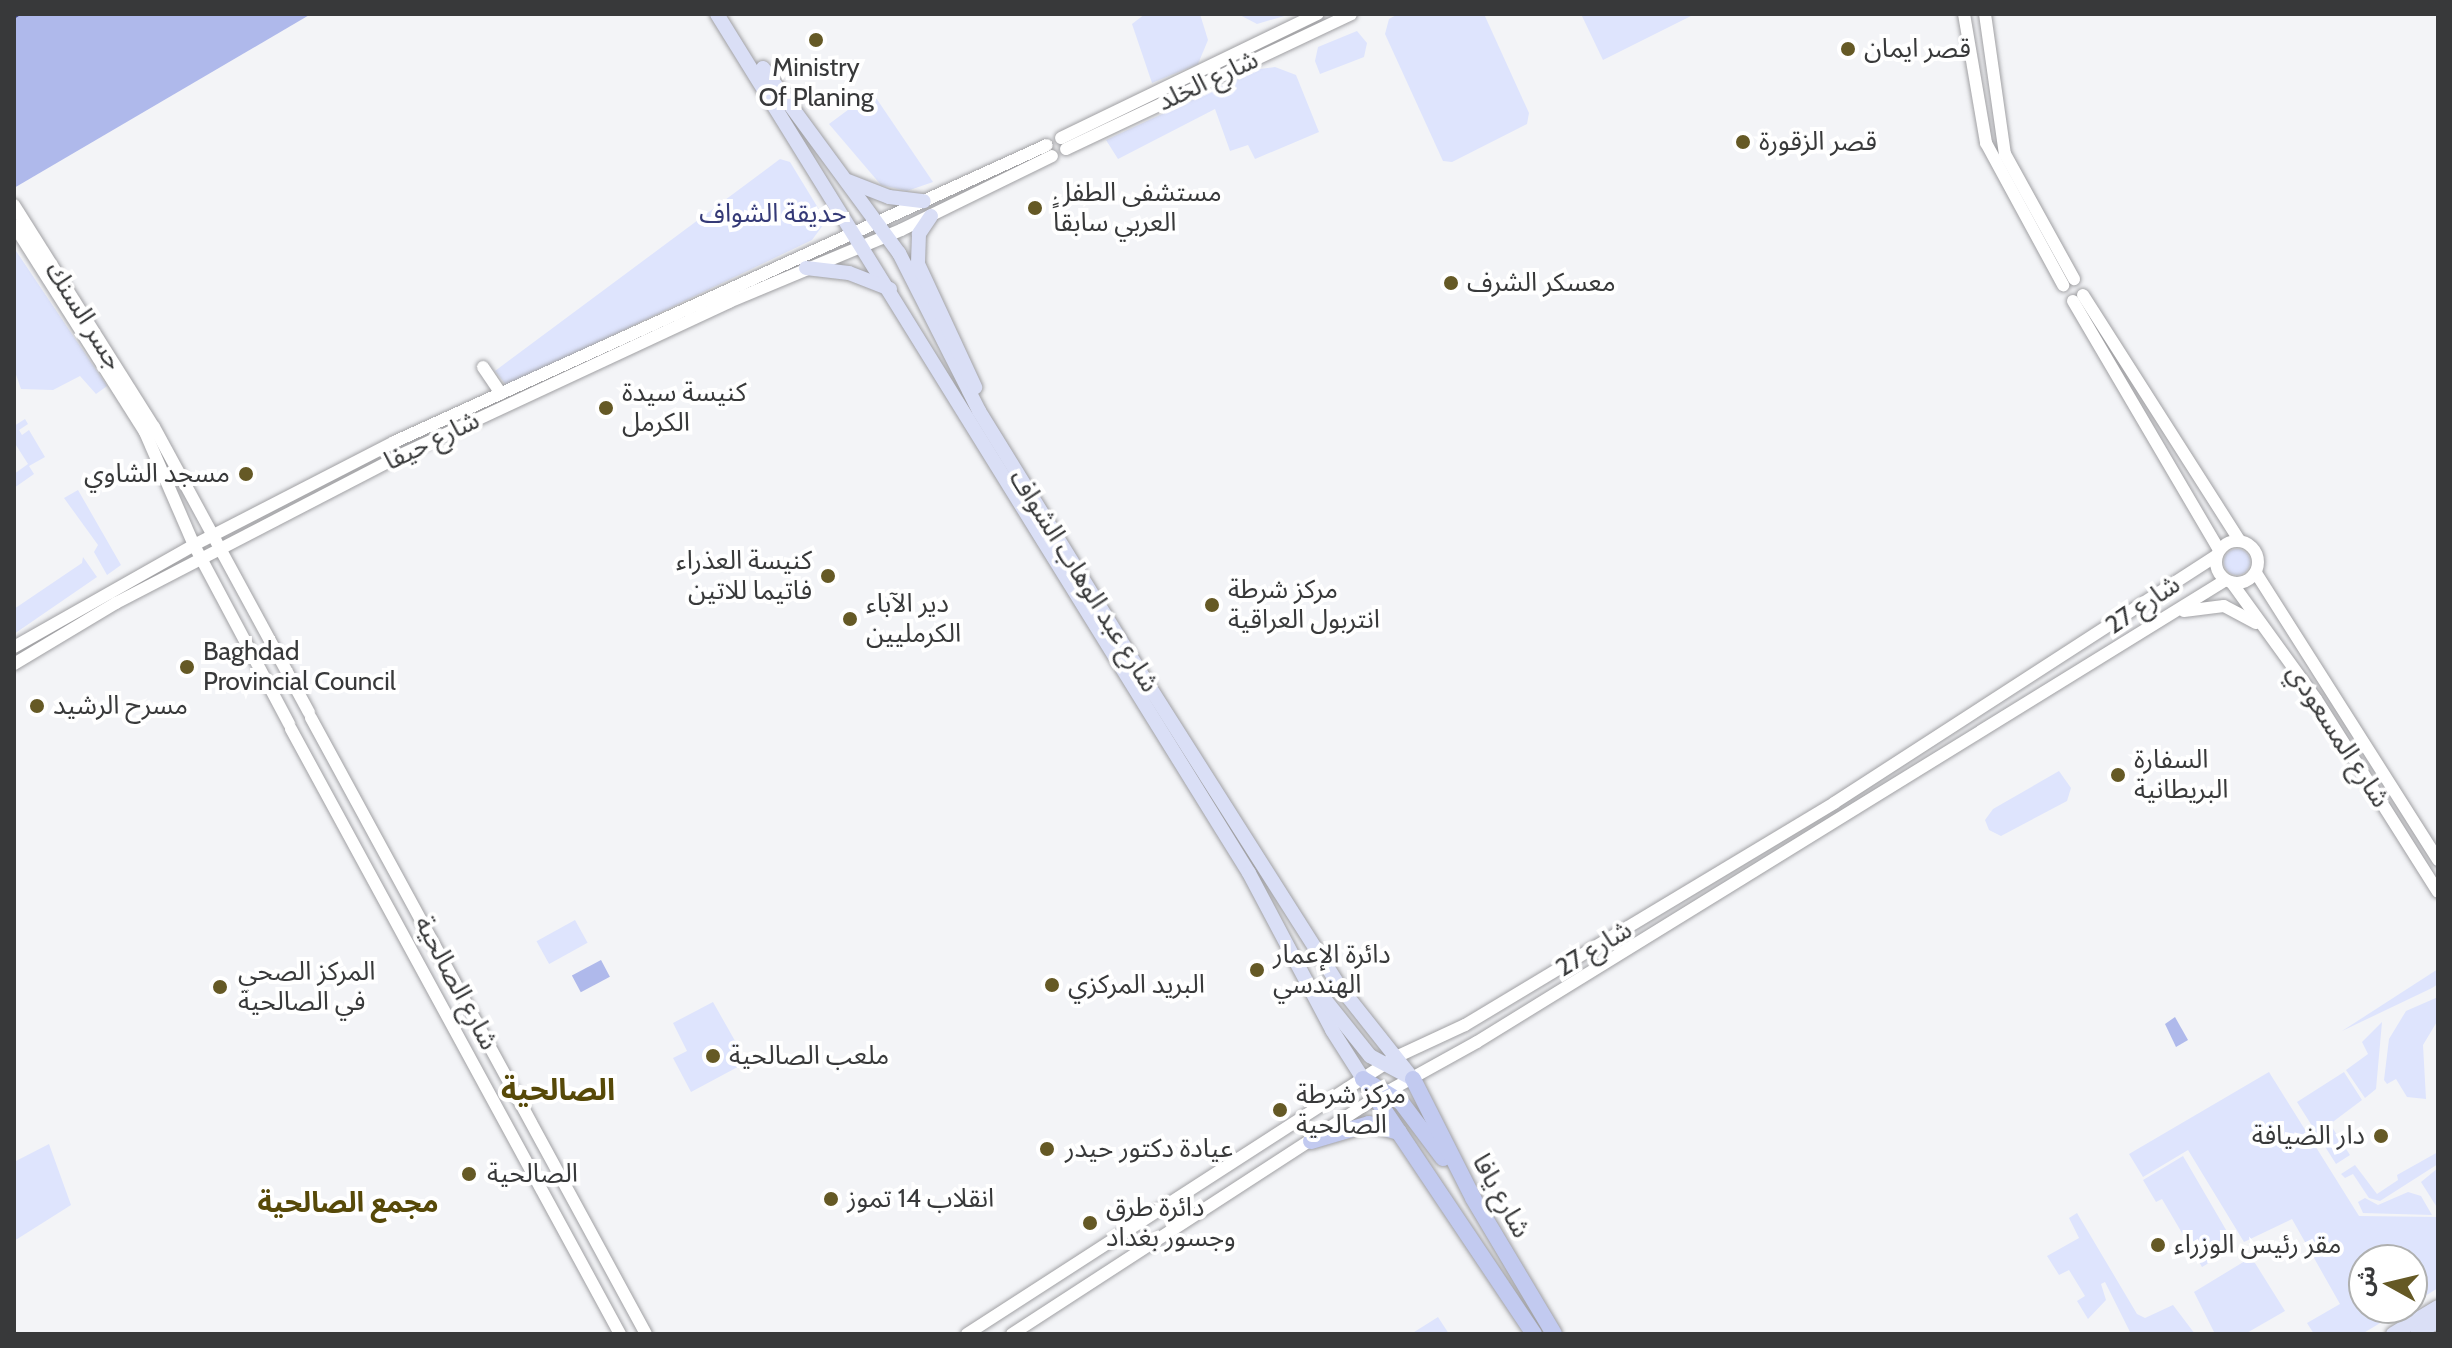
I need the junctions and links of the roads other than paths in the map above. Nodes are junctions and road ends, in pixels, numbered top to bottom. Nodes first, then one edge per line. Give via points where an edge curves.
1 (717, 14) edge
2 (728, 14) edge
3 (1318, 14) edge
4 (1351, 14) edge
5 (1964, 14) edge
6 (1985, 14) edge
7 (1218, 69) junction
8 (764, 78) junction
9 (1064, 143) dead end
10 (840, 177) junction
11 (924, 201) junction
12 (14, 205) edge
13 (931, 216) junction
14 (878, 222) junction
15 (14, 225) edge
16 (888, 236) junction
17 (859, 239) junction
18 (806, 268) junction
19 (893, 291) junction
20 (483, 367) dead end
21 (501, 394) junction
22 (979, 411) junction
23 (149, 429) junction
24 (212, 535) junction
25 (2239, 540) junction
26 (194, 545) junction
27 (219, 549) junction
28 (2218, 553) junction
29 (201, 559) junction
30 (2256, 573) junction
31 (2229, 581) junction
32 (2162, 618) junction
33 (2276, 641) junction
34 (14, 647) edge
35 (14, 664) edge
36 (1895, 764) junction
37 (1904, 777) junction
38 (1834, 803) junction
39 (1842, 815) junction
40 (2438, 860) edge
41 (2438, 892) edge
42 (1307, 977) junction
43 (461, 991) junction
44 (439, 1002) junction
45 (1396, 1057) junction
46 (1382, 1067) junction
47 (1363, 1079) junction
48 (1413, 1079) junction
49 (1382, 1095) junction
50 (1399, 1132) junction
51 (1311, 1141) junction
52 (1473, 1198) junction
53 (587, 1227) junction
54 (568, 1238) junction
55 (2438, 1307) edge
56 (2438, 1321) edge
57 (620, 1334) edge
58 (646, 1334) edge
59 (967, 1334) edge
60 (1012, 1334) edge
61 (1534, 1334) edge
62 (1554, 1334) edge
63 (2393, 1334) edge
64 (2417, 1334) edge

1 - 8 main road
2 - 8 main road
3 - 7 main road, شارع الخلد
4 - 7 main road, شارع الخلد
5 - 6 main road via 1986,143 2068,282 2005,154
7 - 9 main road, شارع الخلد
8 - 10 main road, شارع عبد الوهاب الشواف
8 - 17 main road, شارع عبد الوهاب الشواف
10 - 11 main road via 889,197
10 - 14 main road, شارع عبد الوهاب الشواف
11 - 13 main road via 1049,150
11 - 14 main road
12 - 23 main road, جسر السنك
13 - 16 main road
13 - 22 main road via 919,234 918,264 966,362
14 - 16 main road, شارع عبد الوهاب الشواف
14 - 17 main road
15 - 23 main road, جسر السنك
16 - 17 main road
16 - 22 main road, شارع عبد الوهاب الشواف
17 - 18 main road, شارع حيفا
17 - 19 main road, شارع عبد الوهاب الشواف
17 - 21 main road, شارع حيفا
18 - 19 main road via 849,273
18 - 27 main road, شارع حيفا via 401,455
19 - 42 main road, شارع عبد الوهاب الشواف via 950,394 1241,860
20 - 21 main road
21 - 24 main road, شارع حيفا
22 - 45 main road, شارع عبد الوهاب الشواف via 1340,987
23 - 24 main road, شارع الصالحية
23 - 26 main road, شارع الصالحية
24 - 26 main road, شارع حيفا
24 - 27 main road, شارع الصالحية
25 - 28 main road
25 - 28 main road via 2078,298
25 - 30 main road via 2257,552
26 - 29 main road, شارع الصالحية
26 - 34 main road, شارع حيفا
27 - 29 main road, شارع حيفا
27 - 43 main road, شارع الصالحية
28 - 31 main road via 2217,570
28 - 36 main road, شارع 27
29 - 35 main road, شارع حيفا
29 - 44 main road, شارع الصالحية
30 - 31 main road via 2246,582
30 - 40 main road, شارع المسعودي
31 - 32 main road, شارع 27
31 - 33 main road, شارع المسعودي
32 - 33 main road via 2203,606 2234,608
32 - 37 main road, شارع 27
33 - 41 main road, شارع المسعودي
36 - 37 main road
36 - 38 main road, شارع 27
37 - 39 main road, شارع 27
38 - 39 main road
38 - 45 main road, شارع 27 via 1465,1025
39 - 48 main road, شارع 27
42 - 46 main road
42 - 47 main road, شارع عبد الوهاب الشواف
43 - 44 main road
43 - 53 main road, شارع الصالحية
44 - 54 main road, شارع الصالحية
45 - 46 main road, شارع 27
45 - 48 main road, شارع عبد الوهاب الشواف
46 - 47 main road, شارع 27
46 - 48 main road
47 - 49 highway
47 - 59 main road, شارع 27
48 - 49 main road, شارع 27
48 - 52 highway, شارع يافا
49 - 50 highway, شارع يافا
49 - 51 main road, شارع 27
49 - 52 highway via 1411,1113
50 - 51 highway via 1369,1124
50 - 61 highway, شارع يافا
51 - 60 main road, شارع 27
52 - 62 highway, شارع يافا
53 - 54 main road
53 - 58 main road, شارع الصالحية
54 - 57 main road, شارع الصالحية
55 - 63 main road
56 - 64 main road

